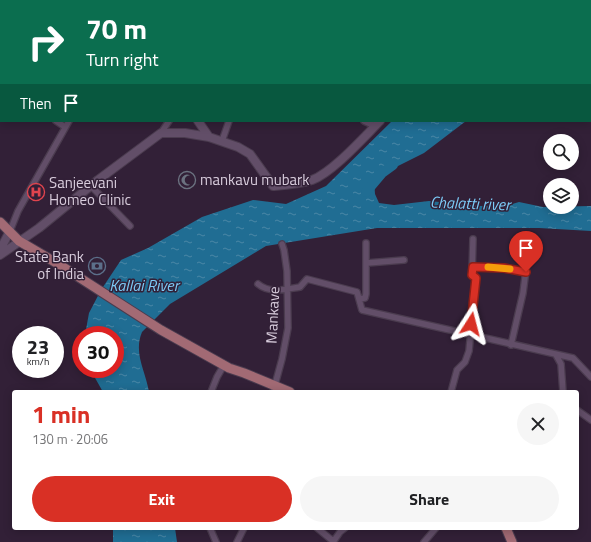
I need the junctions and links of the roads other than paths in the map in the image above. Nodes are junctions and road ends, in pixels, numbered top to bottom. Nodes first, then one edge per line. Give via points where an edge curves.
1 (58, 122) edge
2 (68, 122) edge
3 (168, 122) edge
4 (199, 122) edge
5 (229, 122) edge
6 (378, 124) edge
7 (65, 127) junction
8 (162, 133) junction
9 (209, 137) junction
10 (222, 141) junction
11 (91, 186) junction
12 (0, 222) edge
13 (130, 226) dead end
14 (10, 231) junction
15 (473, 239) dead end
16 (530, 239) dead end
17 (19, 241) junction
18 (366, 242) dead end
19 (282, 244) dead end
20 (0, 250) edge
21 (0, 255) edge
22 (404, 260) dead end
23 (367, 263) junction
24 (473, 267) junction
25 (526, 272) junction
26 (258, 284) dead end
27 (286, 288) junction
28 (359, 299) junction
29 (471, 335) junction
30 (512, 345) junction
31 (556, 355) junction
32 (224, 366) junction
33 (591, 377) edge
34 (274, 389) edge
35 (212, 390) edge
36 (452, 390) edge
37 (563, 390) edge
38 (579, 411) edge
39 (591, 420) edge
40 (211, 530) edge
41 (243, 530) edge
42 (319, 530) edge
43 (342, 530) edge
44 (434, 530) edge
45 (507, 530) edge
46 (333, 541) edge
47 (216, 542) edge
48 (237, 542) edge
49 (424, 542) edge
50 (512, 542) edge

1 - 7 street
2 - 7 street
3 - 8 street
4 - 9 main road
5 - 10 street
6 - 10 main road via 314,179 291,185 273,186 250,154
7 - 14 street via 18,211
8 - 9 main road
8 - 11 main road
9 - 10 main road
11 - 13 street
11 - 17 main road
12 - 14 main road
14 - 17 main road
14 - 20 main road
15 - 24 street
16 - 25 street
17 - 21 main road
17 - 32 main road via 161,330
18 - 23 street
19 - 27 street, Mankave
22 - 23 street
23 - 28 street via 366,294 365,298
24 - 25 street
24 - 29 street via 472,275 476,278
25 - 30 street
26 - 27 street via 264,289
27 - 28 street via 300,287 307,279 357,292
27 - 34 street, Mankave via 288,328
28 - 29 street via 362,310
29 - 30 street
29 - 36 street via 465,362 457,370
30 - 31 street
31 - 33 street via 573,358
31 - 37 street via 561,364
32 - 34 main road
32 - 35 street
38 - 39 street
40 - 47 street
41 - 48 street
42 - 46 street
43 - 46 street
44 - 49 street
45 - 50 main road

